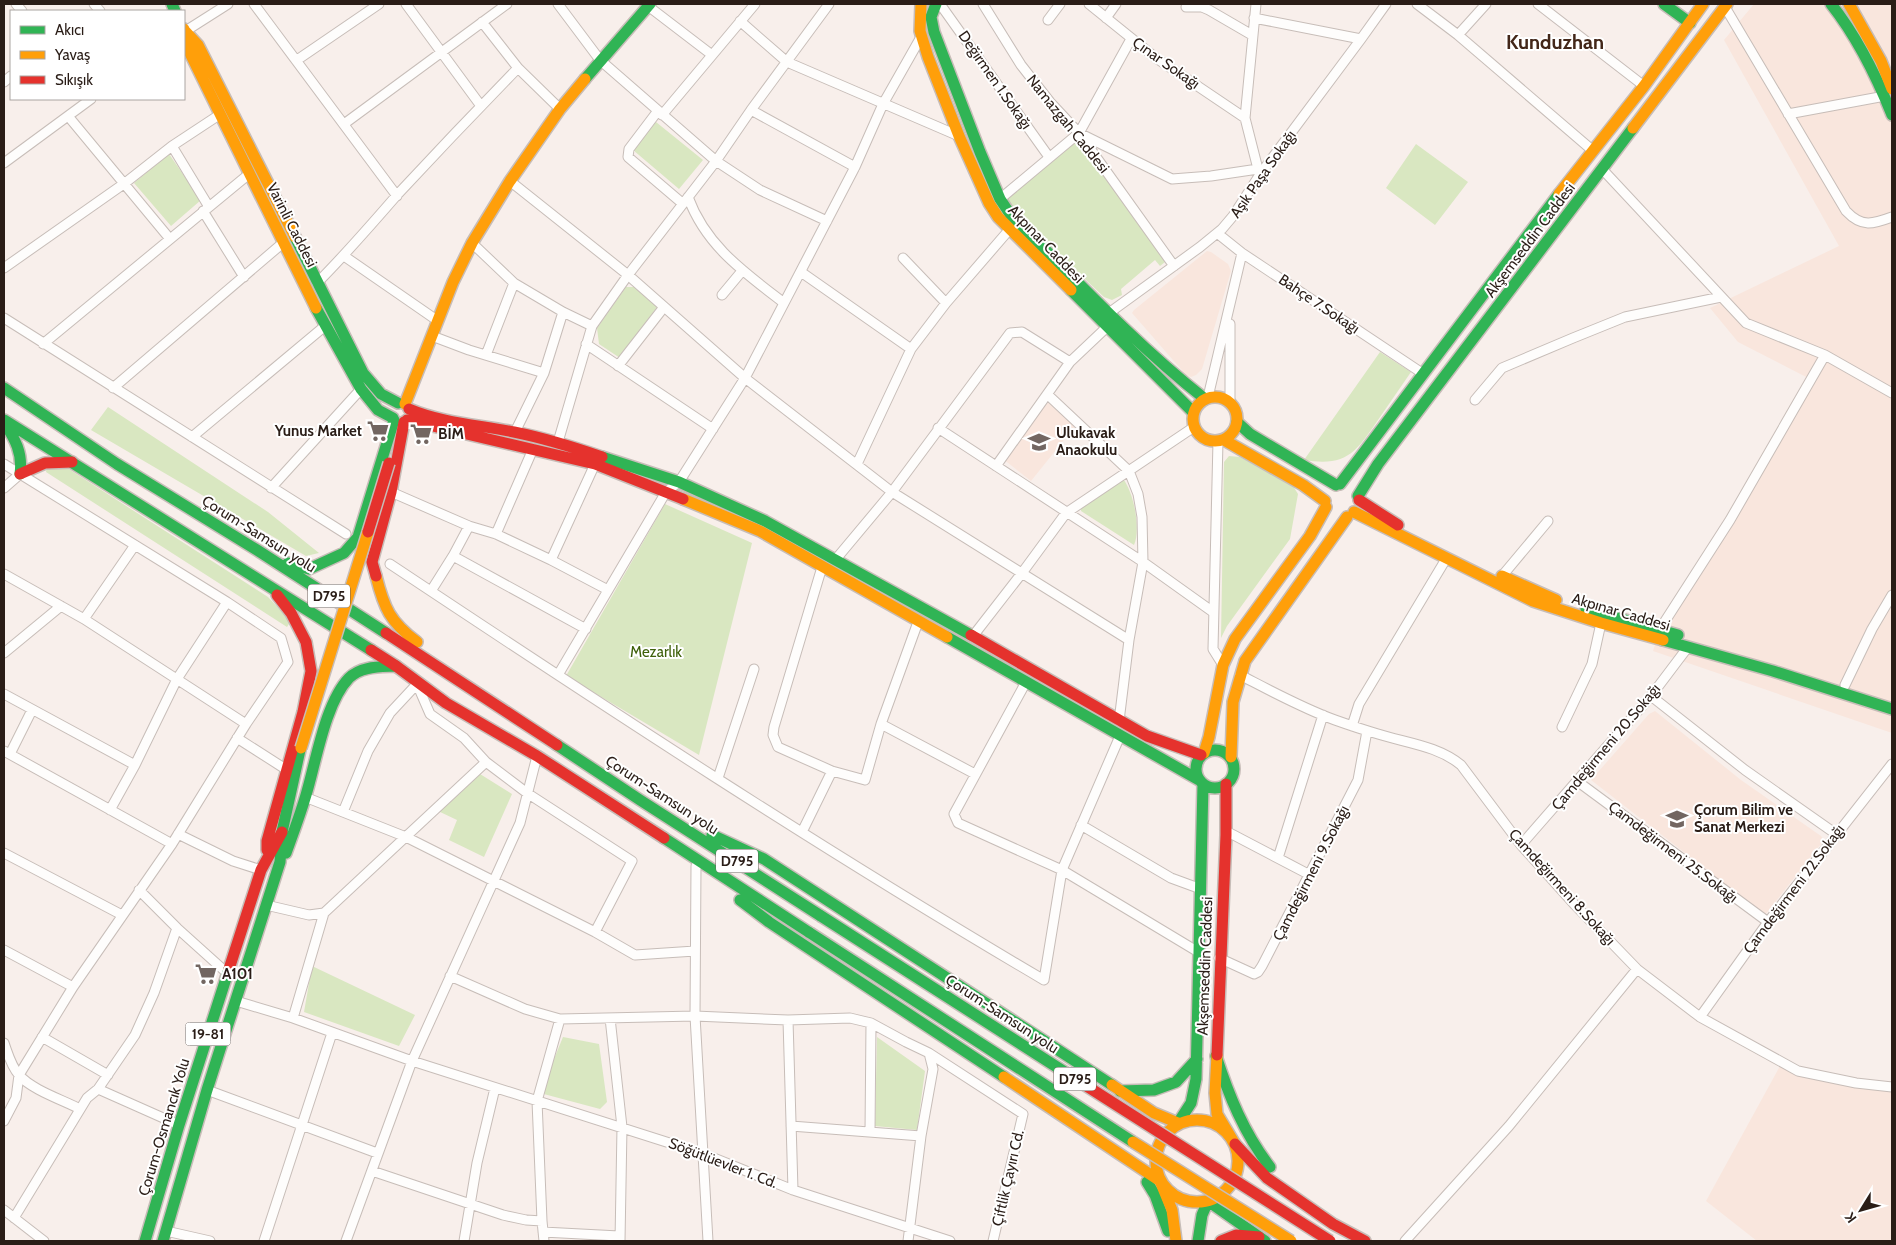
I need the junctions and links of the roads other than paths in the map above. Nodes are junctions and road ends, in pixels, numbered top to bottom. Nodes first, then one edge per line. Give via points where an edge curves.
1 (228, 4) edge
2 (254, 4) edge
3 (379, 4) edge
4 (406, 4) edge
5 (507, 4) edge
6 (558, 4) edge
7 (755, 4) edge
8 (829, 4) edge
9 (936, 4) edge
10 (940, 4) edge
11 (983, 4) edge
12 (1060, 4) edge
13 (1089, 4) edge
14 (1116, 4) edge
15 (1256, 4) edge
16 (1386, 4) edge
17 (1417, 4) edge
18 (1486, 4) edge
19 (1538, 4) edge
20 (1664, 4) edge
21 (1703, 4) edge
22 (1831, 4) edge
23 (1849, 4) edge
24 (649, 5) edge
25 (919, 5) edge
26 (1726, 5) edge
27 (1186, 8) dead end
28 (1106, 18) junction
29 (1254, 18) junction
30 (1048, 20) dead end
31 (740, 21) junction
32 (482, 22) junction
33 (1690, 22) junction
34 (185, 30) edge
35 (185, 32) edge
36 (1252, 35) junction
37 (1458, 35) junction
38 (185, 36) edge
39 (921, 37) junction
40 (1131, 39) junction
41 (1361, 39) junction
42 (442, 52) junction
43 (712, 55) junction
44 (297, 60) junction
45 (600, 60) junction
46 (787, 62) junction
47 (518, 68) junction
48 (1644, 86) junction
49 (1889, 93) edge
50 (88, 100) edge
51 (883, 104) junction
52 (481, 106) junction
53 (560, 109) junction
54 (751, 110) junction
55 (660, 113) junction
56 (1788, 114) junction
57 (219, 115) junction
58 (1892, 115) edge
59 (68, 116) junction
60 (1245, 118) junction
61 (344, 124) junction
62 (1079, 133) junction
63 (959, 136) junction
64 (172, 146) junction
65 (1592, 150) junction
66 (1049, 157) junction
67 (716, 161) junction
68 (4, 163) edge
69 (854, 167) junction
70 (1603, 170) junction
71 (1259, 173) junction
72 (249, 174) junction
73 (510, 181) junction
74 (125, 183) junction
75 (397, 196) junction
76 (1000, 199) junction
77 (685, 200) junction
78 (206, 209) junction
79 (1892, 216) edge
80 (827, 221) junction
81 (1009, 230) junction
82 (1217, 233) junction
83 (170, 239) junction
84 (284, 242) junction
85 (472, 243) junction
86 (1242, 253) junction
87 (344, 256) junction
88 (903, 258) dead end
89 (1174, 266) junction
90 (4, 268) edge
91 (742, 271) junction
92 (801, 272) junction
93 (628, 275) junction
94 (244, 277) junction
95 (318, 283) junction
96 (514, 283) junction
97 (722, 295) dead end
98 (1721, 297) junction
99 (784, 303) junction
100 (946, 304) junction
101 (664, 307) junction
102 (1230, 309) junction
103 (563, 312) junction
104 (1109, 313) junction
105 (4, 318) edge
106 (438, 321) junction
107 (324, 326) junction
108 (592, 326) junction
109 (1108, 327) junction
110 (432, 336) junction
111 (43, 344) junction
112 (586, 344) junction
113 (911, 349) junction
114 (486, 355) junction
115 (1825, 355) junction
116 (1070, 362) junction
117 (618, 366) junction
118 (544, 372) junction
119 (1422, 373) junction
120 (746, 378) junction
121 (4, 388) edge
122 (113, 388) junction
123 (361, 389) junction
124 (1892, 393) edge
125 (1048, 395) junction
126 (1206, 398) junction
127 (1475, 400) dead end
128 (1230, 403) junction
129 (1193, 412) junction
130 (401, 415) junction
131 (4, 421) edge
132 (1237, 422) junction
133 (1194, 427) junction
134 (938, 428) junction
135 (713, 429) junction
136 (515, 432) junction
137 (192, 437) junction
138 (1221, 440) junction
139 (558, 442) junction
140 (533, 449) junction
141 (72, 462) junction
142 (4, 464) edge
143 (594, 464) junction
144 (857, 464) junction
145 (996, 466) junction
146 (1129, 470) junction
147 (20, 474) junction
148 (679, 482) junction
149 (1338, 484) junction
150 (4, 488) edge
151 (271, 488) junction
152 (391, 492) junction
153 (666, 492) junction
154 (892, 492) junction
155 (1359, 498) junction
156 (1325, 504) junction
157 (1066, 513) junction
158 (1350, 515) junction
159 (1548, 521) dead end
160 (469, 526) junction
161 (346, 534) dead end
162 (496, 534) junction
163 (135, 545) junction
164 (257, 550) junction
165 (453, 556) junction
166 (836, 559) junction
167 (1446, 559) junction
168 (551, 560) junction
169 (1142, 562) junction
170 (390, 564) dead end
171 (822, 567) junction
172 (1022, 573) junction
173 (4, 574) edge
174 (1502, 576) junction
175 (269, 585) junction
176 (608, 590) junction
177 (431, 591) junction
178 (1892, 595) edge
179 (226, 602) junction
180 (61, 606) junction
181 (1213, 612) junction
182 (84, 619) junction
183 (918, 622) junction
184 (1601, 623) junction
185 (586, 629) junction
186 (1660, 629) junction
187 (973, 636) junction
188 (1129, 640) junction
189 (1688, 647) junction
190 (4, 653) edge
191 (1223, 665) junction
192 (396, 666) junction
193 (754, 669) dead end
194 (558, 675) junction
195 (1240, 675) junction
196 (177, 679) junction
197 (1026, 682) junction
198 (417, 684) junction
199 (1845, 685) junction
200 (4, 694) edge
201 (1651, 696) junction
202 (488, 698) junction
203 (1892, 699) edge
204 (1892, 708) edge
205 (32, 710) junction
206 (1323, 715) junction
207 (1119, 722) junction
208 (246, 724) junction
209 (881, 724) junction
210 (1352, 726) junction
211 (1562, 727) dead end
212 (1367, 731) junction
213 (1120, 736) junction
214 (237, 738) junction
215 (7, 752) edge
216 (1203, 754) junction
217 (537, 756) junction
218 (1231, 757) junction
219 (486, 762) junction
220 (1892, 764) edge
221 (134, 765) junction
222 (287, 770) junction
223 (832, 771) junction
224 (976, 774) junction
225 (718, 778) junction
226 (1578, 781) junction
227 (1201, 782) junction
228 (1226, 784) junction
229 (527, 793) junction
230 (305, 797) junction
231 (652, 807) junction
232 (110, 810) junction
233 (343, 812) junction
234 (1081, 825) junction
235 (647, 828) junction
236 (1226, 831) junction
237 (282, 832) junction
238 (802, 832) junction
239 (178, 834) junction
240 (1836, 834) junction
241 (406, 837) junction
242 (172, 844) junction
243 (1522, 845) junction
244 (4, 853) edge
245 (267, 856) junction
246 (1278, 858) junction
247 (280, 862) junction
248 (696, 866) junction
249 (261, 870) junction
250 (1062, 870) junction
251 (1310, 875) junction
252 (493, 881) junction
253 (1201, 889) junction
254 (139, 890) junction
255 (266, 905) junction
256 (324, 913) junction
257 (122, 915) junction
258 (1768, 922) junction
259 (177, 928) junction
260 (595, 932) junction
261 (4, 950) edge
262 (695, 951) junction
263 (1200, 953) junction
264 (1220, 958) junction
265 (1637, 969) junction
266 (227, 973) junction
267 (450, 976) junction
268 (73, 987) junction
269 (236, 1001) junction
270 (695, 1016) junction
271 (1700, 1016) junction
272 (293, 1018) junction
273 (610, 1018) junction
274 (560, 1019) junction
275 (788, 1020) junction
276 (872, 1023) junction
277 (332, 1033) junction
278 (42, 1037) junction
279 (4, 1043) edge
280 (930, 1053) junction
281 (1216, 1056) junction
282 (1197, 1059) junction
283 (412, 1061) junction
284 (18, 1075) junction
285 (108, 1075) junction
286 (1892, 1087) edge
287 (495, 1088) junction
288 (98, 1089) junction
289 (207, 1090) junction
290 (1120, 1091) junction
291 (537, 1101) junction
292 (80, 1109) junction
293 (4, 1121) edge
294 (1178, 1123) junction
295 (179, 1125) junction
296 (302, 1125) junction
297 (791, 1126) junction
298 (622, 1127) junction
299 (870, 1132) junction
300 (921, 1136) junction
301 (1235, 1144) junction
302 (377, 1153) junction
303 (704, 1154) junction
304 (1136, 1165) junction
305 (372, 1171) junction
306 (1160, 1181) junction
307 (793, 1190) junction
308 (1294, 1197) junction
309 (1208, 1201) junction
310 (469, 1204) junction
311 (4, 1210) edge
312 (14, 1218) junction
313 (542, 1221) junction
314 (910, 1228) junction
315 (165, 1236) edge
316 (544, 1236) edge
317 (620, 1238) edge
318 (1262, 1239) edge
319 (44, 1241) edge
320 (145, 1241) edge
321 (210, 1241) edge
322 (264, 1241) edge
323 (346, 1241) edge
324 (464, 1241) edge
325 (708, 1241) edge
326 (908, 1241) edge
327 (950, 1241) edge
328 (994, 1241) edge
329 (1172, 1241) edge
330 (1176, 1241) edge
331 (1198, 1241) edge
332 (1222, 1241) edge
333 (1291, 1241) edge
334 (1330, 1241) edge
335 (1365, 1241) edge
336 (1405, 1241) edge

1 - 34 street
2 - 44 street
3 - 44 street
4 - 42 street
5 - 32 street
6 - 45 street
7 - 31 street
8 - 46 street
9 - 76 main road, Akpınar Caddesi via 930,20
10 - 66 street, Değirmen 1.Sokağı
11 - 62 street, Namazgah Caddesi via 1021,65
12 - 30 street
13 - 28 street, Çınar Sokağı
14 - 28 street
15 - 29 street
16 - 41 street, Aşık Paşa Sokağı
17 - 37 street
18 - 37 street
19 - 48 street
20 - 33 main road
21 - 33 main road, Akşemseddin Caddesi
22 - 49 main road
23 - 49 main road via 1881,62
24 - 43 street
24 - 45 main road
25 - 39 main road, Akpınar Caddesi
26 - 56 street
26 - 70 main road, Akşemseddin Caddesi
27 - 36 street via 1202,7
28 - 40 street, Çınar Sokağı
29 - 36 street
29 - 41 street
31 - 43 street
31 - 46 street
32 - 42 street
32 - 47 street
33 - 48 main road, Akşemseddin Caddesi
35 - 95 main road, Varinli Caddesi via 198,45
36 - 60 street
37 - 65 street
38 - 57 main road, Varinli Caddesi via 188,49
39 - 51 street
39 - 63 main road, Akpınar Caddesi
40 - 60 street, Çınar Sokağı
40 - 62 street
41 - 71 street, Aşık Paşa Sokağı
42 - 52 street
42 - 61 street
43 - 55 street
44 - 61 street
45 - 53 main road
45 - 55 street
46 - 51 street
46 - 54 street
47 - 52 street
47 - 53 street
48 - 65 main road, Akşemseddin Caddesi
49 - 56 street
49 - 58 main road
50 - 59 street
51 - 63 street
51 - 69 street
52 - 75 street
53 - 73 main road
54 - 67 street
54 - 69 street
55 - 67 street
55 - 77 street via 629,149 628,157
56 - 79 street via 1851,216 1872,224
57 - 64 street
57 - 72 main road, Varinli Caddesi
59 - 68 street
59 - 74 street
60 - 71 street
61 - 75 street
62 - 66 street
62 - 71 street via 1172,179
62 - 89 street, Namazgah Caddesi
63 - 81 main road, Akpınar Caddesi via 989,203
64 - 74 street
64 - 78 street
65 - 119 main road, Akşemseddin Caddesi
66 - 76 street
67 - 77 street
67 - 80 street via 760,190
69 - 80 street
70 - 98 street
70 - 155 main road, Akşemseddin Caddesi via 1378,464
71 - 82 street, Aşık Paşa Sokağı via 1233,216
72 - 78 street
72 - 84 main road, Varinli Caddesi
73 - 85 main road
73 - 93 street
74 - 83 street
74 - 90 street
75 - 87 street
76 - 104 main road, Akpınar Caddesi via 1024,230
77 - 91 street via 716,246
77 - 93 street
78 - 83 street
78 - 94 street
80 - 92 street
81 - 100 street
81 - 109 main road, Akpınar Caddesi
82 - 86 street, Bahçe 7.Sokağı
82 - 89 street, Aşık Paşa Sokağı
83 - 111 street
84 - 94 street
84 - 107 main road, Varinli Caddesi
85 - 96 street
85 - 106 main road
86 - 102 street
86 - 119 street, Bahçe 7.Sokağı
87 - 95 street
87 - 106 street
88 - 100 street
89 - 104 street, Aşık Paşa Sokağı
91 - 97 street
91 - 99 street
92 - 99 street
92 - 113 street
93 - 101 street
93 - 108 street
94 - 122 street
95 - 130 main road, Varinli Caddesi via 363,373
96 - 103 street
96 - 114 street
98 - 115 street via 1746,323
98 - 127 street via 1625,317 1572,338 1502,368
99 - 120 street
100 - 113 street
101 - 117 street
101 - 120 street
102 - 126 street
102 - 128 street
103 - 108 street
103 - 118 street
104 - 126 main road, Akpınar Caddesi via 1177,377
105 - 111 street
106 - 110 main road
107 - 123 main road, Varinli Caddesi
107 - 137 street
108 - 112 street
109 - 116 street
109 - 129 main road, Akpınar Caddesi
110 - 114 street
110 - 130 main road
111 - 122 street
112 - 117 street
112 - 139 street
113 - 144 street
114 - 118 street
115 - 124 street
115 - 186 street via 1730,520
116 - 125 street
116 - 134 street via 1022,332 1010,333
117 - 135 street
118 - 136 street
119 - 149 main road, Akşemseddin Caddesi
120 - 135 street
120 - 144 street
121 - 164 main road, Çorum-Samsun yolu / D795 via 117,464
122 - 137 street
123 - 130 main road, Varinli Caddesi via 378,410
123 - 151 street
125 - 145 street
125 - 146 street
126 - 128 main road via 1220,397
126 - 129 main road
128 - 132 main road
129 - 133 main road
130 - 136 main road via 426,416
130 - 140 main road
130 - 152 main road
130 - 164 main road via 358,537 344,553 308,569
130 - 237 main road, bridge via 389,464 301,748
131 - 141 main road, D795
131 - 147 main road via 20,447 23,459
132 - 138 main road via 1235,429
132 - 149 main road via 1250,434 1298,464
133 - 138 main road via 1203,439
133 - 146 street
134 - 145 street
134 - 154 street
135 - 148 street
136 - 139 main road
137 - 151 street
138 - 156 main road via 1304,485
138 - 181 street
139 - 148 main road
140 - 143 main road
140 - 162 street
141 - 147 main road via 51,461
141 - 175 main road, D795
142 - 147 street
143 - 153 main road
143 - 168 street
144 - 154 street
145 - 157 street
146 - 157 street
146 - 169 street via 1142,517
147 - 150 street
147 - 163 street
148 - 153 street
148 - 166 main road via 765,521
149 - 155 main road via 1349,485
149 - 156 main road via 1329,490
151 - 161 street
152 - 160 street
152 - 202 main road via 372,562 389,616 405,633
153 - 171 main road via 760,531
153 - 176 street
154 - 166 street
154 - 172 street
155 - 158 main road
155 - 174 main road, Akpınar Caddesi via 1390,522
156 - 158 main road via 1332,515 1342,518
156 - 191 main road via 1310,536 1235,639
157 - 169 street
157 - 172 street
158 - 167 main road, Akpınar Caddesi
158 - 195 main road via 1246,661
159 - 174 street
160 - 162 street
160 - 165 street
162 - 168 street
163 - 179 street
163 - 182 street
164 - 202 main road, Çorum-Samsun yolu / D795
165 - 177 street
165 - 185 street
166 - 187 main road
167 - 184 main road, Akpınar Caddesi via 1533,601
167 - 210 street via 1359,704
168 - 176 street
169 - 181 street
169 - 188 street
170 - 177 street
171 - 183 main road
171 - 223 street via 773,734 778,747
172 - 187 street
172 - 188 street
173 - 180 street
174 - 186 main road, Akpınar Caddesi via 1552,599
175 - 192 main road, D795
175 - 222 main road via 291,614 306,642 311,672
176 - 185 street
177 - 194 street
178 - 199 street
179 - 196 street
179 - 208 street via 281,638 288,662
180 - 182 street
180 - 190 street
181 - 191 street via 1213,648
182 - 196 street
183 - 197 main road
183 - 209 street
184 - 189 main road, Akpınar Caddesi
184 - 211 street via 1592,664
185 - 194 street
186 - 199 main road, Akpınar Caddesi
187 - 207 main road
188 - 207 street
189 - 201 street, Çamdeğirmeni 20.Sokağı
189 - 204 main road, Akpınar Caddesi
191 - 216 main road
192 - 198 main road, D795
192 - 230 main road via 360,671 344,683 329,713
193 - 225 street
194 - 225 street
195 - 206 street, Çamdeğirmeni 8.Sokağı
195 - 218 main road via 1233,702
196 - 208 street
196 - 221 street
197 - 213 main road
197 - 224 street
198 - 217 main road, D795
198 - 219 street via 430,714 464,738
198 - 233 street via 390,713 368,751
199 - 203 main road, Akpınar Caddesi
200 - 205 street
201 - 226 street, Çamdeğirmeni 20.Sokağı
201 - 240 street via 1745,770
202 - 231 main road, Çorum-Samsun yolu / D795
205 - 215 street
205 - 221 street
206 - 210 street, Çamdeğirmeni 8.Sokağı
206 - 246 street
207 - 216 main road via 1147,736
208 - 214 street
209 - 223 street via 865,780
209 - 224 street
210 - 212 street, Çamdeğirmeni 8.Sokağı
212 - 243 street, Çamdeğirmeni 8.Sokağı via 1450,756 1461,765
212 - 251 street, Çamdeğirmeni 9.Sokağı via 1358,780
213 - 227 main road
213 - 234 street
214 - 222 street
214 - 239 street
215 - 232 street
216 - 218 main road via 1218,749
216 - 227 main road via 1196,767
217 - 229 street
217 - 235 main road, D795
218 - 228 main road via 1234,772
219 - 229 street
219 - 241 street
220 - 240 street, Çamdeğirmeni 22.Sokağı
221 - 232 street
222 - 245 main road via 267,841
223 - 238 street
224 - 250 street via 954,814 958,824
225 - 238 street
226 - 243 street, Çamdeğirmeni 20.Sokağı
226 - 258 street, Çamdeğirmeni 25.Sokağı
227 - 228 main road via 1212,788
227 - 253 main road, Akşemseddin Caddesi
228 - 236 main road, Akşemseddin Caddesi
229 - 252 street via 520,823
229 - 260 street via 632,861
230 - 233 street
230 - 247 main road via 288,850
231 - 290 main road via 764,858
231 - 334 main road, Çorum-Samsun yolu / D795, bridge
232 - 242 street
233 - 241 street
234 - 250 street
234 - 253 street via 1171,878
235 - 248 main road
235 - 333 main road, D795, bridge
236 - 246 street
236 - 264 main road, Akşemseddin Caddesi
237 - 245 main road, Çorum-Osmancık Yolu / 19-81
237 - 247 main road, Çorum-Osmancık Yolu / 19-81
238 - 250 street via 924,910 1044,980
239 - 242 street
239 - 249 street via 233,861
240 - 258 street, Çamdeğirmeni 22.Sokağı
241 - 252 street
241 - 256 street
242 - 254 street
243 - 265 street, Çamdeğirmeni 8.Sokağı
244 - 257 street
245 - 249 main road, Çorum-Osmancık Yolu / 19-81
246 - 251 street
247 - 255 main road, Çorum-Osmancık Yolu / 19-81
248 - 262 street
248 - 304 main road via 769,922
249 - 266 main road, Çorum-Osmancık Yolu / 19-81
250 - 263 street
251 - 264 street, Çamdeğirmeni 9.Sokağı via 1258,972 1254,974
252 - 260 street
252 - 267 street
253 - 263 main road, Akşemseddin Caddesi
254 - 257 street
254 - 259 street
255 - 256 street via 310,915
255 - 269 main road, Çorum-Osmancık Yolu / 19-81
256 - 272 street
257 - 268 street
258 - 271 street, Çamdeğirmeni 22.Sokağı
259 - 266 street
259 - 285 street via 135,1035
260 - 262 street via 635,955
261 - 268 street
262 - 270 street
263 - 282 main road, Akşemseddin Caddesi
264 - 281 main road, Akşemseddin Caddesi
265 - 271 street, Çamdeğirmeni 8.Sokağı
265 - 336 street via 1509,1126
266 - 295 main road, Çorum-Osmancık Yolu / 19-81
267 - 274 street via 525,1009
267 - 283 street
268 - 278 street
269 - 272 street, Söğütlüevler 1. Cd.
269 - 289 main road, Çorum-Osmancık Yolu / 19-81
270 - 273 street
270 - 275 street
270 - 303 street
271 - 286 street, Çamdeğirmeni 8.Sokağı via 1798,1071
272 - 277 street, Söğütlüevler 1. Cd.
273 - 274 street
273 - 298 street
274 - 291 street
275 - 276 street via 850,1018
275 - 297 street
276 - 280 street
276 - 299 street
277 - 283 street, Söğütlüevler 1. Cd.
277 - 296 street
278 - 284 street
278 - 285 street
279 - 284 street
280 - 300 street via 933,1069
280 - 328 street, Çiftlik Çayırı Cd. via 1023,1114
281 - 301 main road, Akşemseddin Caddesi via 1217,1114
281 - 308 main road via 1242,1126 1263,1159
282 - 290 main road via 1176,1082 1154,1090
282 - 294 main road, Akşemseddin Caddesi via 1191,1103
283 - 287 street, Söğütlüevler 1. Cd.
283 - 302 street
284 - 292 street via 29,1084
284 - 293 street via 16,1098
285 - 288 street
287 - 291 street, Söğütlüevler 1. Cd.
287 - 310 street
288 - 292 street
288 - 295 street
289 - 296 street
289 - 315 main road, Çorum-Osmancık Yolu / 19-81
290 - 294 main road via 1154,1113
291 - 298 street, Söğütlüevler 1. Cd.
291 - 313 street
292 - 312 street
294 - 301 main road via 1190,1119 1217,1124
294 - 306 main road via 1159,1142 1155,1155
295 - 320 main road, Çorum-Osmancık Yolu / 19-81
296 - 302 street
296 - 322 street
297 - 299 street
297 - 307 street
298 - 303 street, Söğütlüevler 1. Cd.
298 - 317 street
299 - 300 street
300 - 314 street
301 - 308 main road via 1267,1178
301 - 309 main road via 1237,1172 1231,1185
302 - 305 street
303 - 307 street, Söğütlüevler 1. Cd.
303 - 325 street
304 - 306 main road
304 - 329 main road via 1155,1195
305 - 310 street
305 - 323 street
306 - 309 main road via 1181,1199
306 - 330 main road via 1171,1202
307 - 314 street, Söğütlüevler 1. Cd.
308 - 335 main road
309 - 318 main road
309 - 331 main road
310 - 313 street via 503,1215
310 - 324 street
311 - 312 street
312 - 319 street
313 - 316 street
314 - 326 street
314 - 327 street, Söğütlüevler 1. Cd.
315 - 321 street
316 - 317 street
318 - 332 main road via 1236,1235

